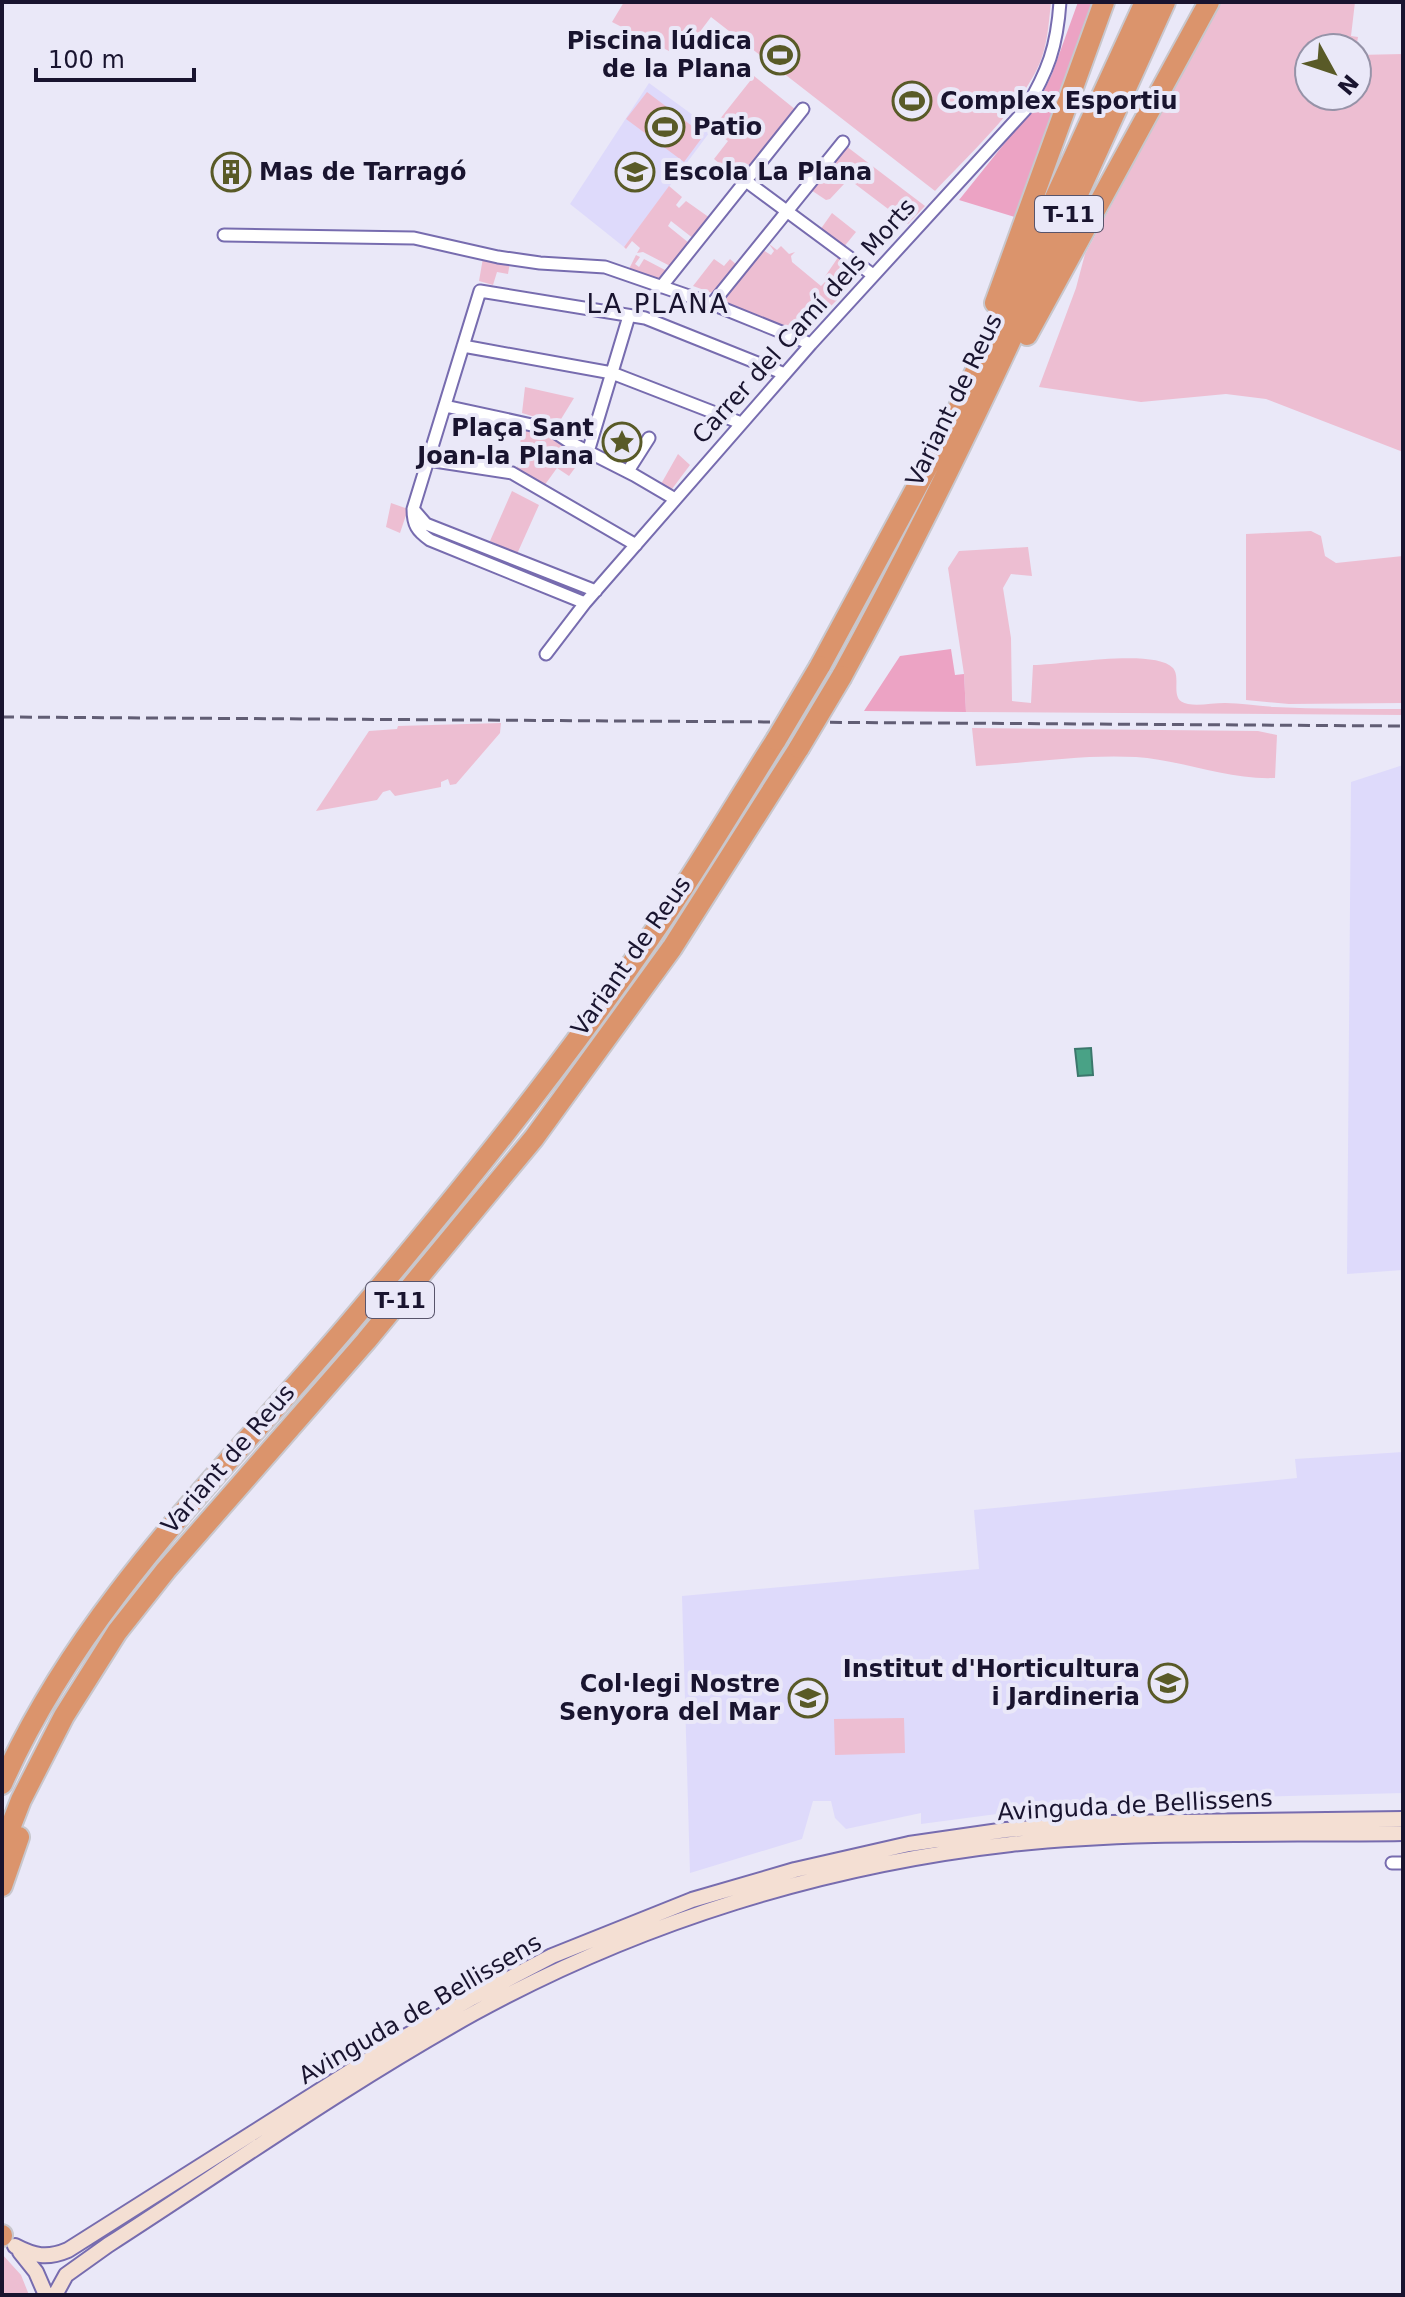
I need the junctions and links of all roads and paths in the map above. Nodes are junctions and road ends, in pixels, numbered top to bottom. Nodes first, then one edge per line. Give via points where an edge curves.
1 (1060, 2) edge
2 (1104, 2) edge
3 (1145, 2) edge
4 (1165, 2) edge
5 (1209, 2) edge
6 (803, 109) dead end
7 (843, 142) dead end
8 (746, 181) junction
9 (787, 211) junction
10 (224, 235) dead end
11 (873, 275) junction
12 (661, 287) junction
13 (712, 304) junction
14 (629, 316) junction
15 (811, 344) junction
16 (463, 346) junction
17 (612, 373) junction
18 (785, 374) junction
19 (445, 406) junction
20 (962, 422) junction
21 (741, 423) junction
22 (649, 438) dead end
23 (588, 452) junction
24 (428, 460) junction
25 (628, 471) junction
26 (675, 499) junction
27 (422, 528) junction
28 (636, 545) junction
29 (596, 591) junction
30 (585, 603) junction
31 (546, 654) dead end
32 (69, 1660) junction
33 (64, 1716) junction
34 (2, 1766) edge
35 (2, 1784) edge
36 (1403, 1819) edge
37 (1403, 1833) edge
38 (2, 1849) edge
39 (2, 1886) edge
40 (5, 2238) edge
41 (46, 2295) edge
42 (55, 2295) edge

1 - 11 street, Carrer del Camí dels Morts via 1057,38 1043,80 1025,110
2 - 20 highway via 975,357 953,402
3 - 20 highway, Variant de Reus / T-11
4 - 20 highway, Variant de Reus / T-11
5 - 20 highway via 989,411
6 - 8 street
7 - 9 street
8 - 9 street
8 - 12 street
9 - 11 street
9 - 13 street
10 - 12 street via 414,238 498,257 605,267
11 - 15 street, Carrer del Camí dels Morts
12 - 13 street
13 - 15 street
14 - 16 street via 480,291
14 - 17 street
14 - 18 street
15 - 18 street, Carrer del Camí dels Morts
16 - 17 street
16 - 19 street
17 - 21 street
17 - 23 street
18 - 21 street, Carrer del Camí dels Morts
19 - 23 street via 550,429
19 - 24 street
20 - 32 highway, Variant de Reus / T-11, bridge via 776,740 651,938 516,1122 146,1556
20 - 33 highway, Variant de Reus / T-11, bridge via 898,574 842,676 672,948 534,1138 141,1600
21 - 26 street, Carrer del Camí dels Morts
22 - 25 street
23 - 25 street
24 - 27 street via 413,509
24 - 28 street via 512,473
25 - 26 street
26 - 28 street, Carrer del Camí dels Morts
27 - 29 street
27 - 30 street via 430,540
28 - 29 street, Carrer del Camí dels Morts
29 - 30 street, Carrer del Camí dels Morts
30 - 31 street, Carrer del Camí dels Morts
32 - 34 highway
32 - 35 highway, Variant de Reus / T-11
33 - 38 highway, Variant de Reus / T-11
33 - 39 highway
36 - 40 main road, Avinguda de Bellissens via 1110,1823 1006,1830 909,1844 692,1900 552,1956 472,1998 68,2250 39,2257
37 - 42 main road, Avinguda de Bellissens via 1114,1837 1012,1844 802,1882 701,1912 562,1969 410,2050 108,2245 66,2275
40 - 41 main road via 36,2272

